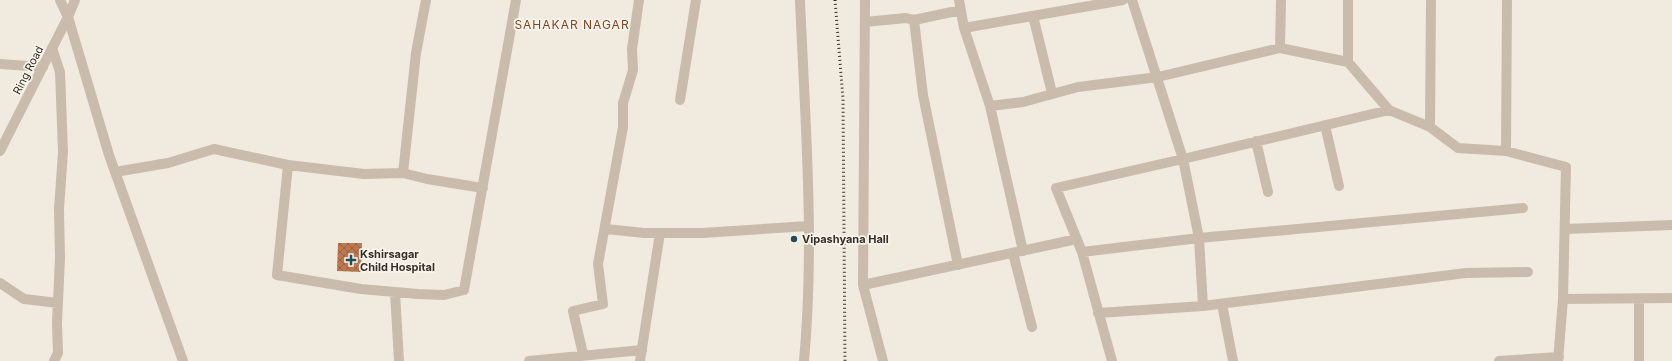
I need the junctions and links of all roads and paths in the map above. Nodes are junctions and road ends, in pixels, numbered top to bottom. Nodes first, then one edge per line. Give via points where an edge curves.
1 (60, 0) edge
2 (75, 0) edge
3 (426, 0) edge
4 (516, 0) edge
5 (639, 0) edge
6 (696, 0) edge
7 (800, 0) edge
8 (865, 0) edge
9 (1123, 0) edge
10 (1132, 0) edge
11 (1281, 0) edge
12 (1348, 0) edge
13 (1431, 0) edge
14 (1507, 0) edge
15 (960, 5) edge
16 (1033, 16) junction
17 (68, 17) junction
18 (914, 20) junction
19 (865, 22) junction
20 (964, 28) junction
21 (52, 48) junction
22 (1280, 48) junction
23 (1348, 62) junction
24 (0, 64) edge
25 (43, 67) junction
26 (1158, 77) junction
27 (1052, 93) junction
28 (680, 100) dead end
29 (990, 106) junction
30 (1389, 110) junction
31 (1325, 125) junction
32 (1430, 127) junction
33 (1256, 142) junction
34 (0, 151) edge
35 (1506, 151) junction
36 (1183, 158) junction
37 (288, 165) junction
38 (115, 172) junction
39 (403, 173) junction
40 (1339, 186) dead end
41 (483, 188) junction
42 (1268, 192) dead end
43 (1523, 208) dead end
44 (1672, 225) edge
45 (808, 226) junction
46 (606, 229) junction
47 (1565, 229) junction
48 (660, 233) junction
49 (1199, 238) junction
50 (1078, 240) junction
51 (1018, 252) junction
52 (1082, 252) junction
53 (958, 265) junction
54 (1528, 272) dead end
55 (0, 283) edge
56 (863, 285) junction
57 (395, 292) junction
58 (1639, 298) junction
59 (1672, 298) edge
60 (1563, 299) junction
61 (58, 302) junction
62 (1222, 304) junction
63 (1203, 306) junction
64 (1098, 313) junction
65 (1032, 327) dead end
66 (642, 350) junction
67 (583, 354) junction
68 (1558, 359) edge
69 (54, 361) edge
70 (183, 361) edge
71 (399, 361) edge
72 (529, 361) edge
73 (640, 361) edge
74 (804, 361) edge
75 (883, 361) edge
76 (1112, 361) edge
77 (1233, 361) edge
78 (1499, 361) edge
79 (1639, 361) edge

1 - 17 street
2 - 17 street, Ring Road
3 - 39 street via 416,53
4 - 41 street
5 - 46 street via 632,49 633,70 623,103 623,127
6 - 28 street
7 - 45 street
8 - 19 street
9 - 16 street
10 - 26 street
11 - 22 street
12 - 23 street
13 - 32 street
14 - 35 street
15 - 18 street
15 - 20 street
16 - 20 street
16 - 27 street
17 - 21 street, Ring Road
17 - 38 street
18 - 19 street via 906,18
18 - 53 street via 922,95
19 - 56 street
20 - 29 street
21 - 25 street, Ring Road
21 - 61 street via 60,72 62,152
22 - 23 street
22 - 26 street
23 - 30 street
24 - 25 street
25 - 34 street, Ring Road
26 - 27 street via 1078,87
26 - 36 street
27 - 29 street via 1023,102
29 - 51 street
30 - 31 street
30 - 32 street
31 - 33 street
31 - 40 street
32 - 35 street via 1458,148
33 - 36 street
33 - 42 street
35 - 47 street via 1566,167
36 - 49 street
36 - 50 street via 1056,188
37 - 38 street via 214,149 168,163
37 - 39 street via 364,174
37 - 57 street via 277,275
38 - 70 street
39 - 41 street
41 - 57 street via 464,290 444,295
43 - 49 street
44 - 47 street
45 - 48 street
45 - 74 street
46 - 48 street
46 - 67 street via 598,264 603,304 573,311
47 - 60 street
48 - 66 street
49 - 52 street
49 - 63 street
50 - 51 street
50 - 52 street
51 - 53 street
51 - 65 street
52 - 64 street
53 - 56 street
54 - 62 street via 1466,273
55 - 61 street via 24,298
56 - 75 street
57 - 71 street
58 - 59 street
58 - 60 street
58 - 79 street
60 - 68 street
61 - 69 street via 58,353
62 - 63 street
62 - 77 street
63 - 64 street
64 - 76 street
66 - 67 street
66 - 73 street
67 - 72 street
68 - 78 street

